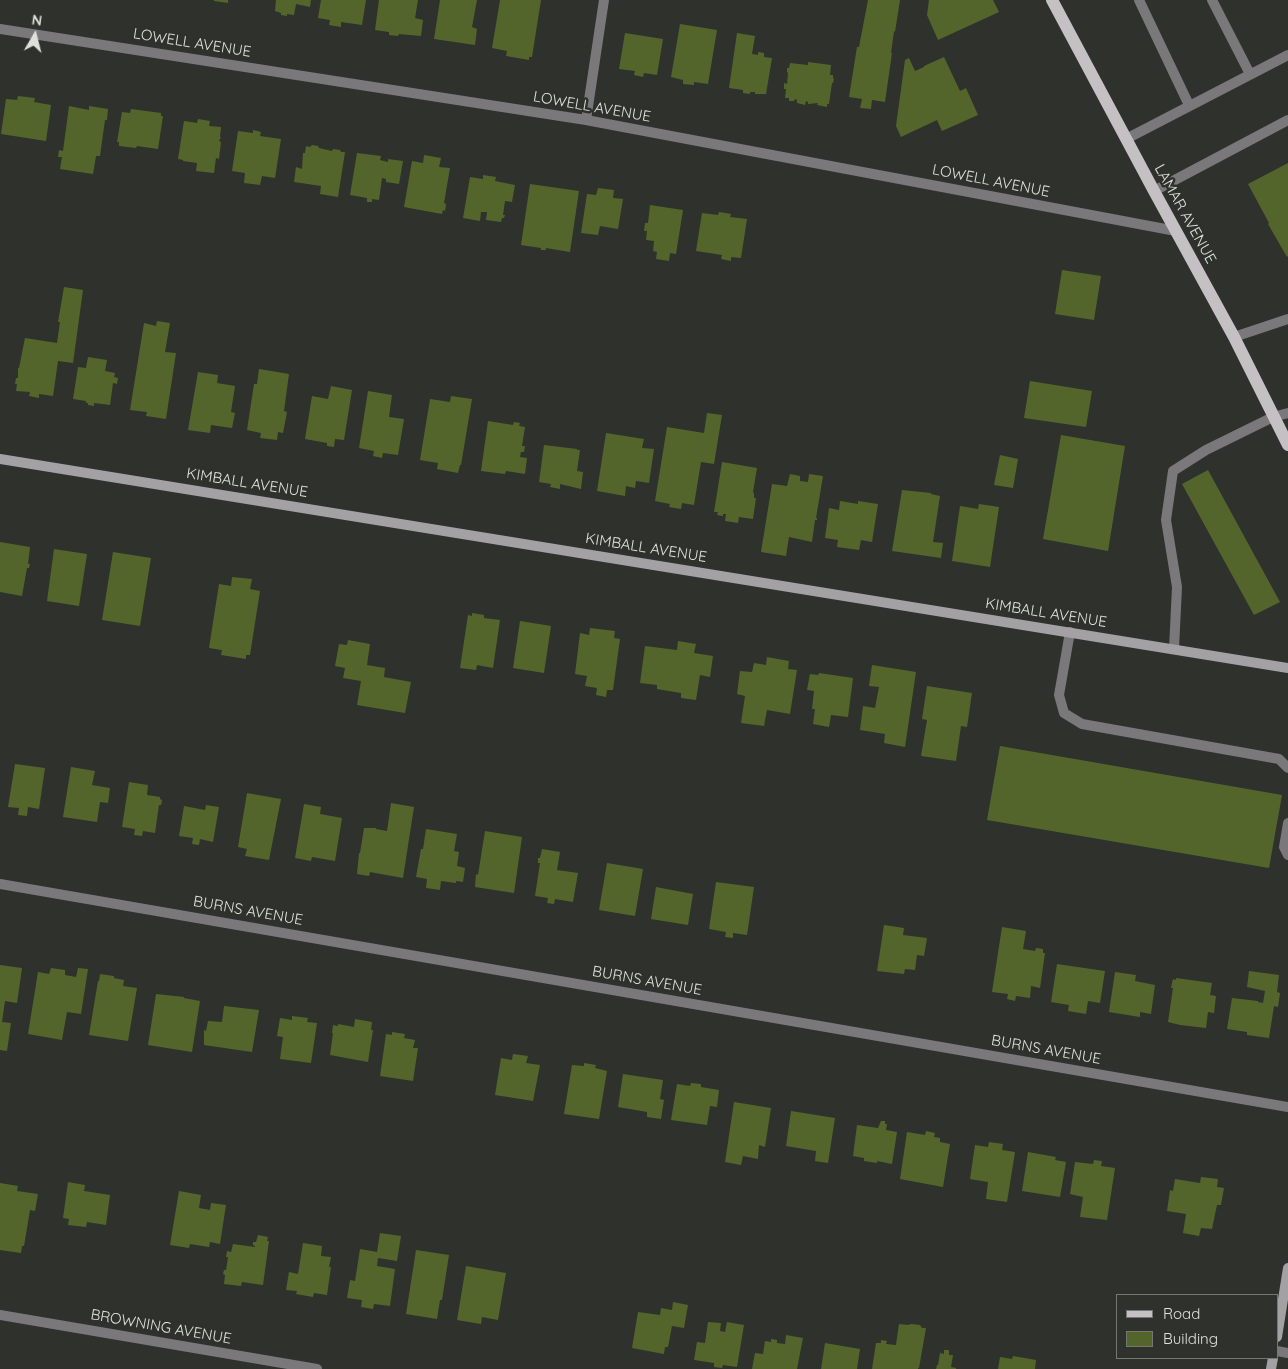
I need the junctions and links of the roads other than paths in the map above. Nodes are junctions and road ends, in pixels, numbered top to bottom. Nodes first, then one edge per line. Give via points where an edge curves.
1 (604, 0) edge
2 (1052, 0) edge
3 (1140, 0) edge
4 (1212, 0) edge
5 (0, 28) edge
6 (1288, 55) edge
7 (1250, 74) junction
8 (1189, 105) junction
9 (586, 120) junction
10 (1288, 120) edge
11 (1126, 139) junction
12 (1154, 191) junction
13 (1176, 231) junction
14 (1288, 318) edge
15 (1234, 337) junction
16 (1288, 413) edge
17 (1273, 417) junction
18 (1288, 446) edge
19 (0, 459) edge
20 (1070, 632) junction
21 (1174, 649) junction
22 (1288, 668) edge
23 (1288, 768) edge
24 (1288, 823) edge
25 (1288, 854) edge
26 (0, 884) edge
27 (1288, 1107) edge
28 (1288, 1268) edge
29 (0, 1315) edge
30 (1278, 1331) edge
31 (317, 1369) edge

1 - 9 street
2 - 11 main road, LAMAR AVENUE
3 - 8 street
4 - 7 street
5 - 9 street, LOWELL AVENUE
6 - 7 street
7 - 8 street
8 - 11 street
9 - 13 street, LOWELL AVENUE
10 - 12 street
11 - 12 main road, LAMAR AVENUE
12 - 13 main road, LAMAR AVENUE
13 - 15 main road, LAMAR AVENUE
14 - 15 street
15 - 17 main road, LAMAR AVENUE
16 - 17 street
17 - 18 main road, LAMAR AVENUE
17 - 21 street via 1206,450 1173,472 1166,520 1178,587
19 - 20 street, KIMBALL AVENUE
20 - 21 street, KIMBALL AVENUE
20 - 23 street via 1059,695 1064,713 1082,724 1279,759
21 - 22 street, KIMBALL AVENUE
24 - 25 street via 1284,847
26 - 27 street, BURNS AVENUE
28 - 30 street
29 - 31 street, BROWNING AVENUE

